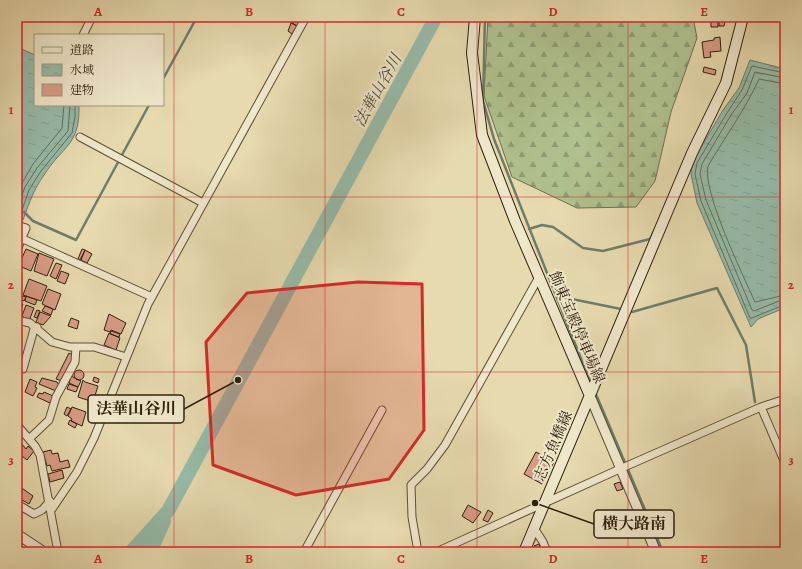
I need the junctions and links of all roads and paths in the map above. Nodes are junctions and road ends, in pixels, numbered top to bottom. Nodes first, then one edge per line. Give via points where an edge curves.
1 (92, 17) edge
2 (306, 17) edge
3 (475, 17) edge
4 (743, 17) edge
5 (84, 34) edge
6 (80, 137) dead end
7 (203, 203) junction
8 (17, 225) edge
9 (23, 239) junction
10 (17, 250) edge
11 (539, 278) junction
12 (152, 297) junction
13 (17, 320) edge
14 (37, 328) junction
15 (76, 347) junction
16 (126, 357) junction
17 (23, 369) dead end
18 (593, 390) junction
19 (785, 399) edge
20 (761, 407) junction
21 (382, 410) dead end
22 (17, 425) edge
23 (29, 439) junction
24 (785, 463) edge
25 (625, 466) junction
26 (50, 501) junction
27 (545, 503) junction
28 (17, 504) edge
29 (52, 509) junction
30 (534, 528) junction
31 (17, 534) edge
32 (44, 552) edge
33 (58, 552) edge
34 (304, 552) edge
35 (418, 552) edge
36 (436, 552) edge
37 (524, 552) edge
38 (547, 552) edge
39 (656, 552) edge

1 - 5 street
2 - 7 street
3 - 11 main road, 飾東宝殿停車場線 via 472,53 482,135
4 - 18 main road, 飾東宝殿停車場線 via 726,84 692,153
6 - 7 street
7 - 12 street
8 - 9 street via 26,228
9 - 10 street
9 - 12 street
11 - 18 main road, 飾東宝殿停車場線
11 - 35 street via 445,445 411,485 412,517
12 - 16 street
13 - 14 street via 30,323
14 - 15 street via 52,342
14 - 17 street via 34,329
15 - 16 street via 94,347
15 - 23 street via 75,362 56,397 49,420
16 - 29 street via 88,452
18 - 25 street
18 - 27 main road, 志方魚橋線
19 - 20 street
20 - 24 street
20 - 25 street
21 - 34 street
22 - 23 street
23 - 26 street via 40,455
25 - 27 street
25 - 39 street
26 - 28 street via 34,514
26 - 29 street
27 - 30 main road, 志方魚橋線
27 - 36 street
29 - 33 street
30 - 37 main road, 志方魚橋線
30 - 38 street
31 - 32 street

